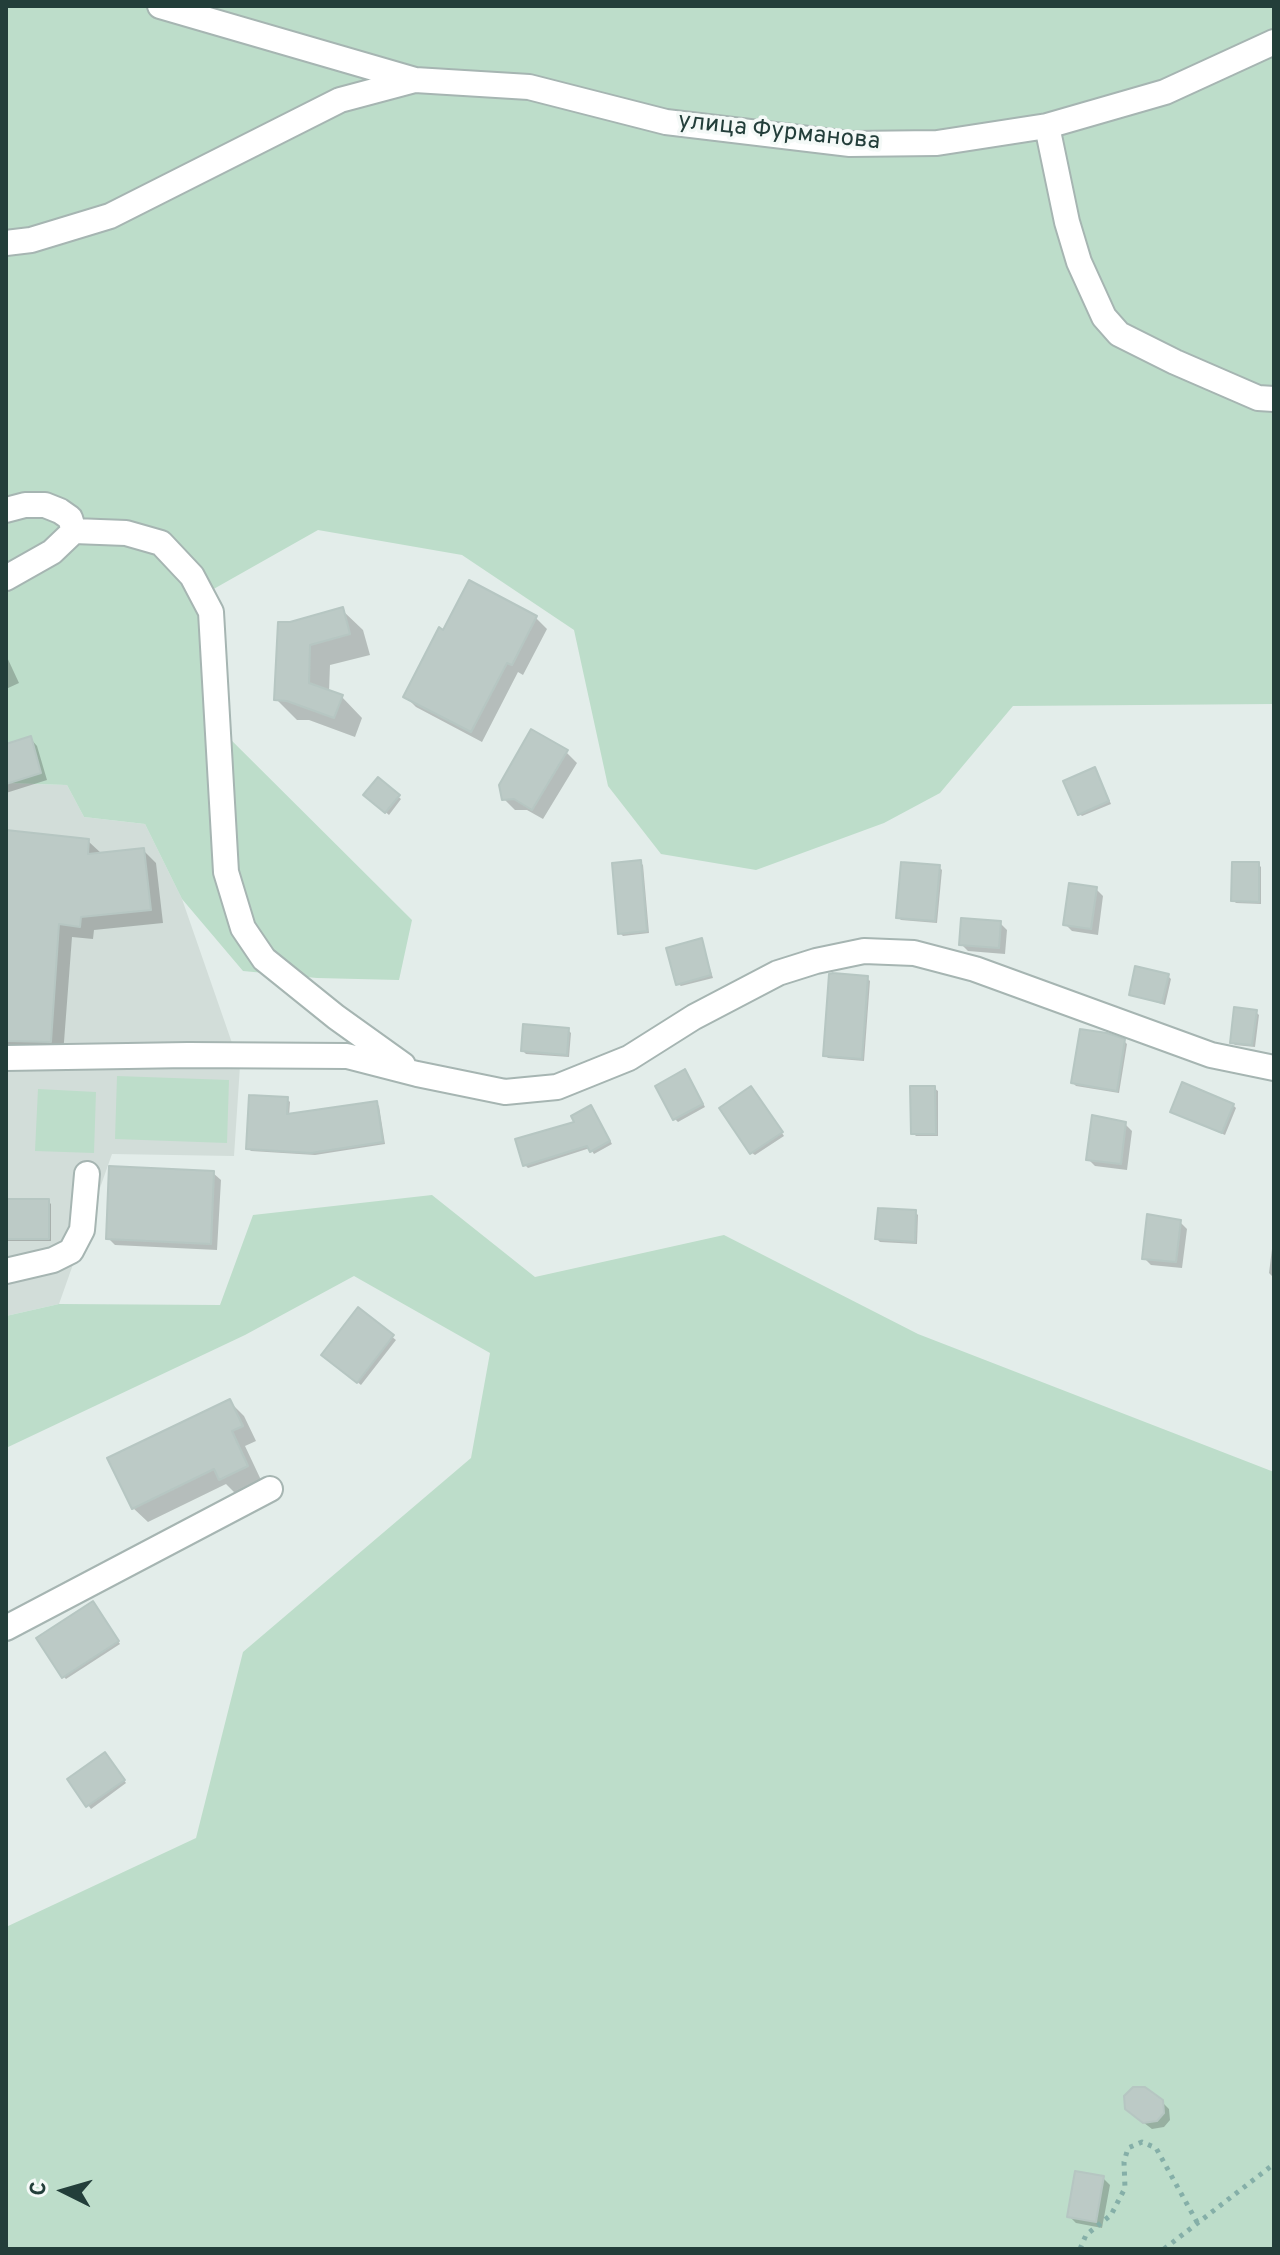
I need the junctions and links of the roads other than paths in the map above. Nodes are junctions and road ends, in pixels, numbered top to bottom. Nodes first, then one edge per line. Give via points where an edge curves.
1 (160, 6) edge
2 (1274, 42) edge
3 (415, 80) junction
4 (1047, 126) junction
5 (6, 243) edge
6 (1274, 399) edge
7 (6, 510) edge
8 (74, 531) junction
9 (6, 578) edge
10 (6, 1058) edge
11 (1274, 1068) edge
12 (417, 1074) junction
13 (87, 1174) dead end
14 (6, 1271) edge
15 (270, 1489) dead end
16 (6, 1628) edge

1 - 3 street, улица Фурманова
2 - 4 street, улица Фурманова via 1165,92
3 - 4 street, улица Фурманова via 529,87 666,122 850,144 937,143
3 - 5 street, улица Фурманова via 340,100 110,216
4 - 6 street via 1071,235 1104,317 1119,334 1175,362 1258,398
7 - 8 street via 45,505 70,518
8 - 9 street via 52,552
8 - 12 street via 126,533 161,543 192,576 211,612 226,872 243,928 264,959
10 - 12 street via 347,1056
11 - 12 street via 1211,1055 975,969 914,953 864,951 778,973 629,1058 557,1087 505,1092
13 - 14 street via 82,1230 71,1251
15 - 16 street

